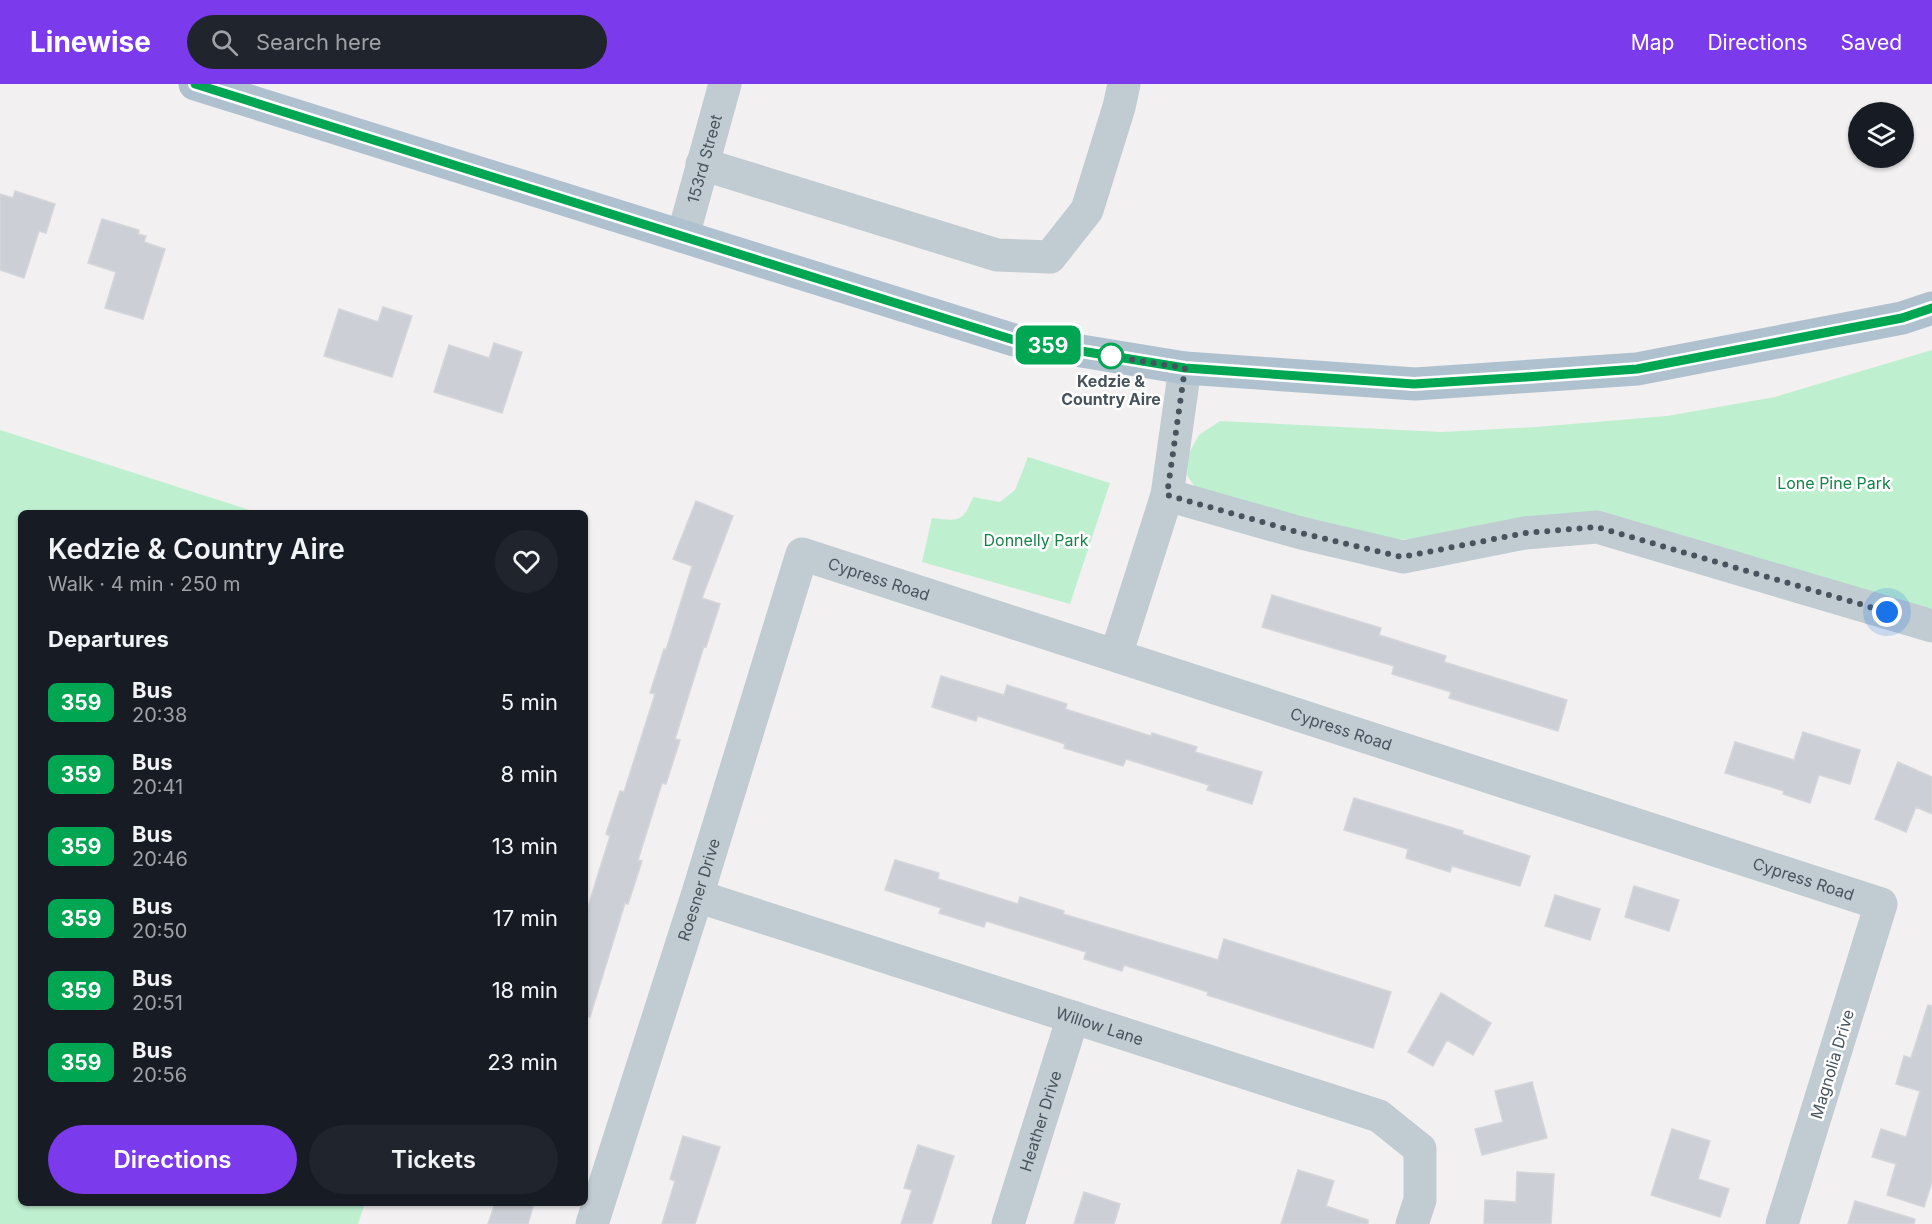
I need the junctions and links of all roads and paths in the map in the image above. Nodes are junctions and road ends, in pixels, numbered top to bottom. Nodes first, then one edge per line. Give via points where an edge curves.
1 (195, 84) edge
2 (725, 84) edge
3 (1124, 84) edge
4 (702, 164) junction
5 (683, 236) junction
6 (1932, 308) edge
7 (1185, 368) junction
8 (1167, 495) junction
9 (802, 554) joint
10 (1932, 626) edge
11 (1116, 655) junction
12 (697, 896) junction
13 (1881, 904) joint
14 (1074, 1017) junction
15 (592, 1224) edge
16 (1008, 1224) edge
17 (1412, 1224) edge
18 (1782, 1224) edge

1 - 5 main road
2 - 4 street, 153rd Street
3 - 4 street via 1087,210 1050,257 997,255
4 - 5 street, 153rd Street
5 - 7 main road via 1014,340
6 - 7 main road via 1902,318 1637,369 1414,384
7 - 8 street
8 - 10 street via 1402,557 1525,533 1597,527
8 - 11 street
9 - 11 street, Cypress Road
9 - 12 street, Roesner Drive
11 - 13 street, Cypress Road
12 - 14 street, Willow Lane
12 - 15 street, Roesner Drive
13 - 18 street, Magnolia Drive
14 - 16 street, Heather Drive
14 - 17 street, Willow Lane via 1379,1116 1420,1149 1420,1200

